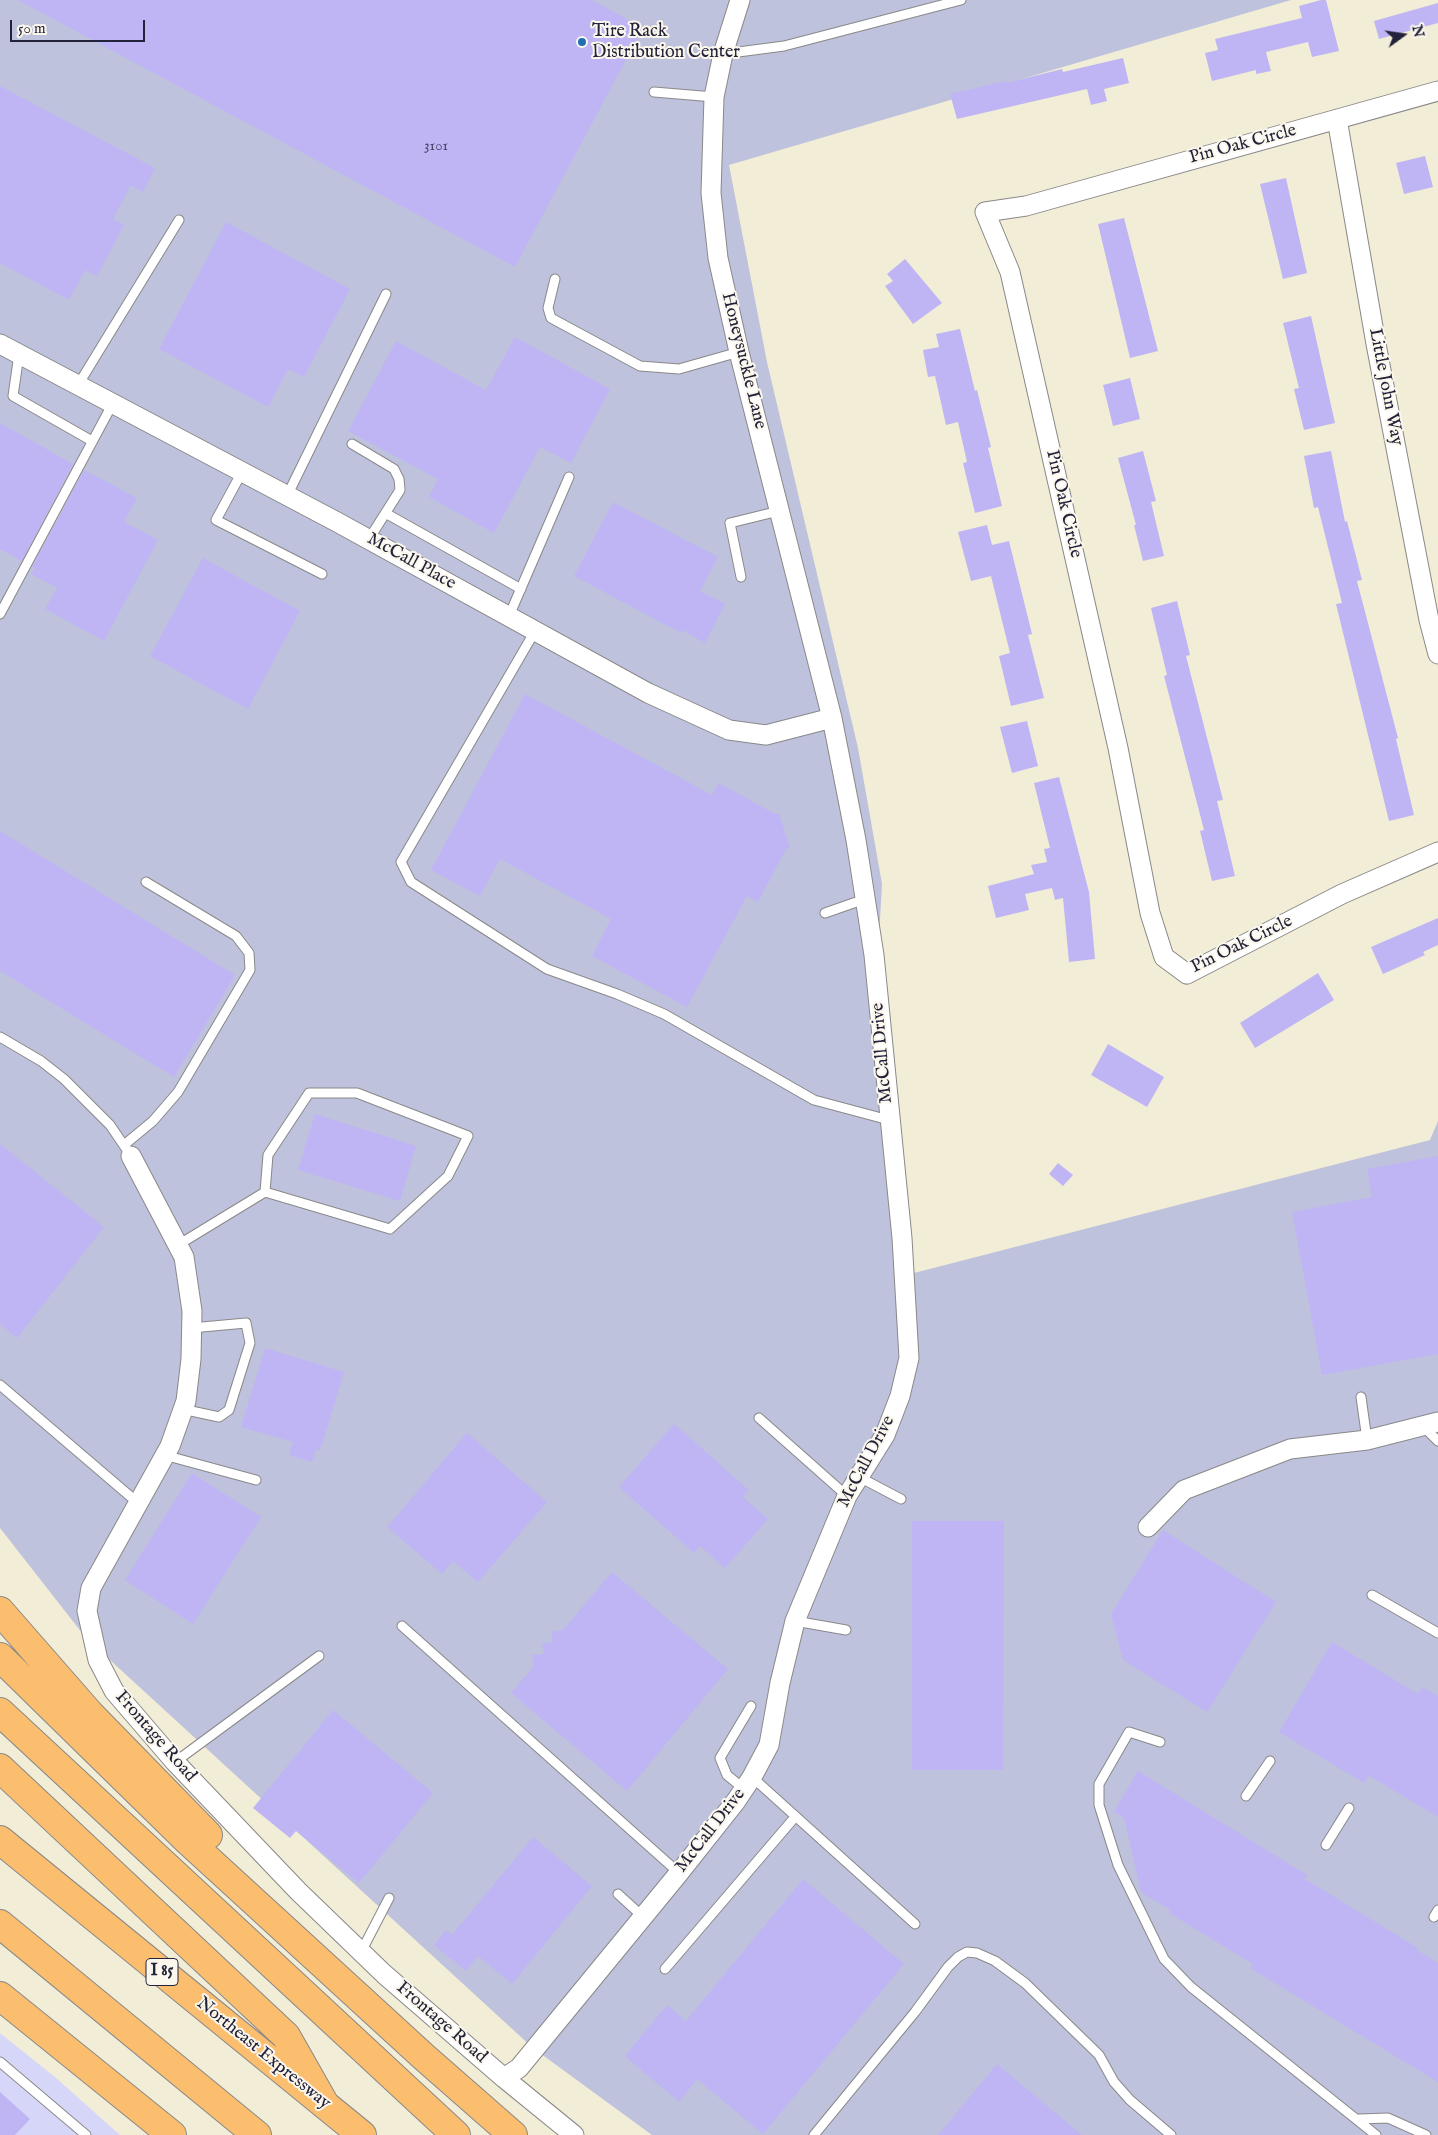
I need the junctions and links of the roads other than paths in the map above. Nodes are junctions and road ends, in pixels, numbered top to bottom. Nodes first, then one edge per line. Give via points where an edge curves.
1 (740, 0) edge
2 (961, 0) edge
3 (723, 54) junction
4 (1438, 91) edge
5 (654, 92) dead end
6 (714, 97) junction
7 (1337, 119) junction
8 (179, 220) dead end
9 (555, 279) dead end
10 (386, 294) dead end
11 (0, 344) edge
12 (739, 352) junction
13 (19, 354) junction
14 (78, 385) junction
15 (113, 403) junction
16 (92, 441) junction
17 (352, 444) dead end
18 (242, 472) junction
19 (569, 477) dead end
20 (287, 496) junction
21 (779, 511) junction
22 (387, 514) junction
23 (369, 539) junction
24 (322, 574) dead end
25 (741, 577) dead end
26 (521, 589) junction
27 (0, 614) edge
28 (509, 616) junction
29 (535, 631) junction
30 (1438, 654) edge
31 (832, 718) junction
32 (1438, 852) edge
33 (146, 882) dead end
34 (865, 900) junction
35 (825, 913) dead end
36 (0, 1037) edge
37 (889, 1120) junction
38 (128, 1151) junction
39 (265, 1192) junction
40 (178, 1245) junction
41 (191, 1328) junction
42 (0, 1385) edge
43 (1360, 1397) dead end
44 (182, 1410) junction
45 (759, 1418) dead end
46 (1431, 1424) edge
47 (1368, 1440) junction
48 (1438, 1440) edge
49 (164, 1455) junction
50 (859, 1477) junction
51 (256, 1480) dead end
52 (847, 1496) junction
53 (901, 1499) dead end
54 (138, 1503) junction
55 (1148, 1527) dead end
56 (1372, 1594) dead end
57 (0, 1611) edge
58 (794, 1621) junction
59 (402, 1626) dead end
60 (846, 1630) dead end
61 (1438, 1633) edge
62 (319, 1656) dead end
63 (0, 1657) edge
64 (751, 1706) dead end
65 (0, 1712) edge
66 (1160, 1742) dead end
67 (1270, 1760) dead end
68 (175, 1762) junction
69 (0, 1768) edge
70 (748, 1783) junction
71 (1246, 1796) dead end
72 (1349, 1808) dead end
73 (795, 1817) junction
74 (0, 1840) edge
75 (1326, 1845) dead end
76 (679, 1873) junction
77 (618, 1894) dead end
78 (389, 1898) dead end
79 (642, 1916) junction
80 (0, 1924) edge
81 (915, 1924) dead end
82 (361, 1952) junction
83 (665, 1969) dead end
84 (0, 1996) edge
85 (33, 2024) junction
86 (424, 2057) junction
87 (0, 2062) edge
88 (504, 2078) junction
89 (324, 2103) junction
90 (1359, 2119) junction
91 (86, 2135) edge
92 (147, 2135) edge
93 (172, 2135) edge
94 (257, 2135) edge
95 (362, 2135) edge
96 (456, 2135) edge
97 (513, 2135) edge
98 (574, 2135) edge
99 (814, 2135) edge
100 (1170, 2135) edge
101 (1376, 2135) edge
102 (1426, 2135) edge

1 - 3 street, Honeysuckle Lane
2 - 3 lane via 784,46
3 - 6 street, Honeysuckle Lane
4 - 7 street, Pin Oak Circle
5 - 6 lane
6 - 12 street, Honeysuckle Lane via 711,193 718,258
7 - 30 street, Little John Way via 1380,363
7 - 32 street, Pin Oak Circle via 1026,206 985,212 1010,272 1118,748 1150,913 1164,957 1187,974 1342,894
8 - 14 lane
9 - 12 lane via 548,308 551,318 640,366 679,369
10 - 20 lane
11 - 13 street, McCall Place
12 - 21 street, Honeysuckle Lane
13 - 14 street, McCall Place
13 - 16 lane via 13,396
14 - 15 street, McCall Place
15 - 16 lane
15 - 18 street, McCall Place
16 - 27 lane
17 - 22 lane via 397,472 400,490
18 - 20 street, McCall Place
18 - 24 lane via 216,520
19 - 26 lane
20 - 23 street, McCall Place
21 - 25 lane via 730,523
21 - 31 street, Honeysuckle Lane
22 - 23 lane
22 - 26 lane
23 - 28 street, McCall Place
26 - 28 lane
28 - 29 street, McCall Place
29 - 31 street, McCall Place via 648,693 729,730 766,735
29 - 37 lane via 401,862 411,882 547,969 664,1014 814,1100
31 - 34 street, McCall Drive
33 - 38 lane via 236,936 250,953 250,970 178,1092
34 - 35 lane
34 - 37 street, McCall Drive via 874,955
36 - 38 lane via 64,1079 101,1114
37 - 50 street, McCall Drive via 902,1238 909,1358 900,1396 885,1434
38 - 40 street, Frontage Road
39 - 39 lane via 390,1229 448,1176 468,1136 357,1093 309,1093 268,1155
39 - 40 lane
40 - 41 street, Frontage Road via 184,1257 192,1311
41 - 44 street, Frontage Road via 191,1358
41 - 44 lane via 246,1323 250,1343 229,1410 219,1417
42 - 54 lane
43 - 47 lane
44 - 49 street, Frontage Road
45 - 52 lane
46 - 47 street
46 - 48 lane
47 - 55 street via 1290,1449 1193,1486 1184,1490
49 - 51 lane
49 - 54 street, Frontage Road
50 - 52 street, McCall Drive
50 - 53 lane
52 - 58 street, McCall Drive
54 - 68 street, Frontage Road via 91,1588 87,1611 98,1660 114,1692
56 - 61 lane
57 - 86 highway via 90,1714
58 - 60 lane
58 - 70 street, McCall Drive via 769,1745
59 - 76 lane
62 - 68 lane
63 - 86 highway via 188,1841
64 - 70 lane via 720,1758 727,1775
65 - 96 highway
66 - 90 lane via 1129,1732 1098,1784 1099,1805 1118,1865 1164,1959 1192,1987
67 - 71 lane
68 - 82 street, Frontage Road
69 - 89 highway via 286,2036
70 - 73 lane
70 - 76 street, McCall Drive
72 - 75 lane
73 - 81 lane
73 - 83 lane
74 - 89 highway, Northeast Expressway / I 85
76 - 79 street, McCall Drive
77 - 79 lane
78 - 82 lane
79 - 88 street, McCall Drive via 519,2068
80 - 94 highway
82 - 88 street, Frontage Road
84 - 85 highway
85 - 92 highway
85 - 93 highway
86 - 97 highway
87 - 91 lane
88 - 98 street, Frontage Road
89 - 95 highway, Northeast Expressway / I 85
90 - 101 lane
90 - 102 lane via 1388,2118
99 - 100 lane via 948,1967 967,1952 977,1952 995,1961 1024,1983 1099,2054 1114,2082

